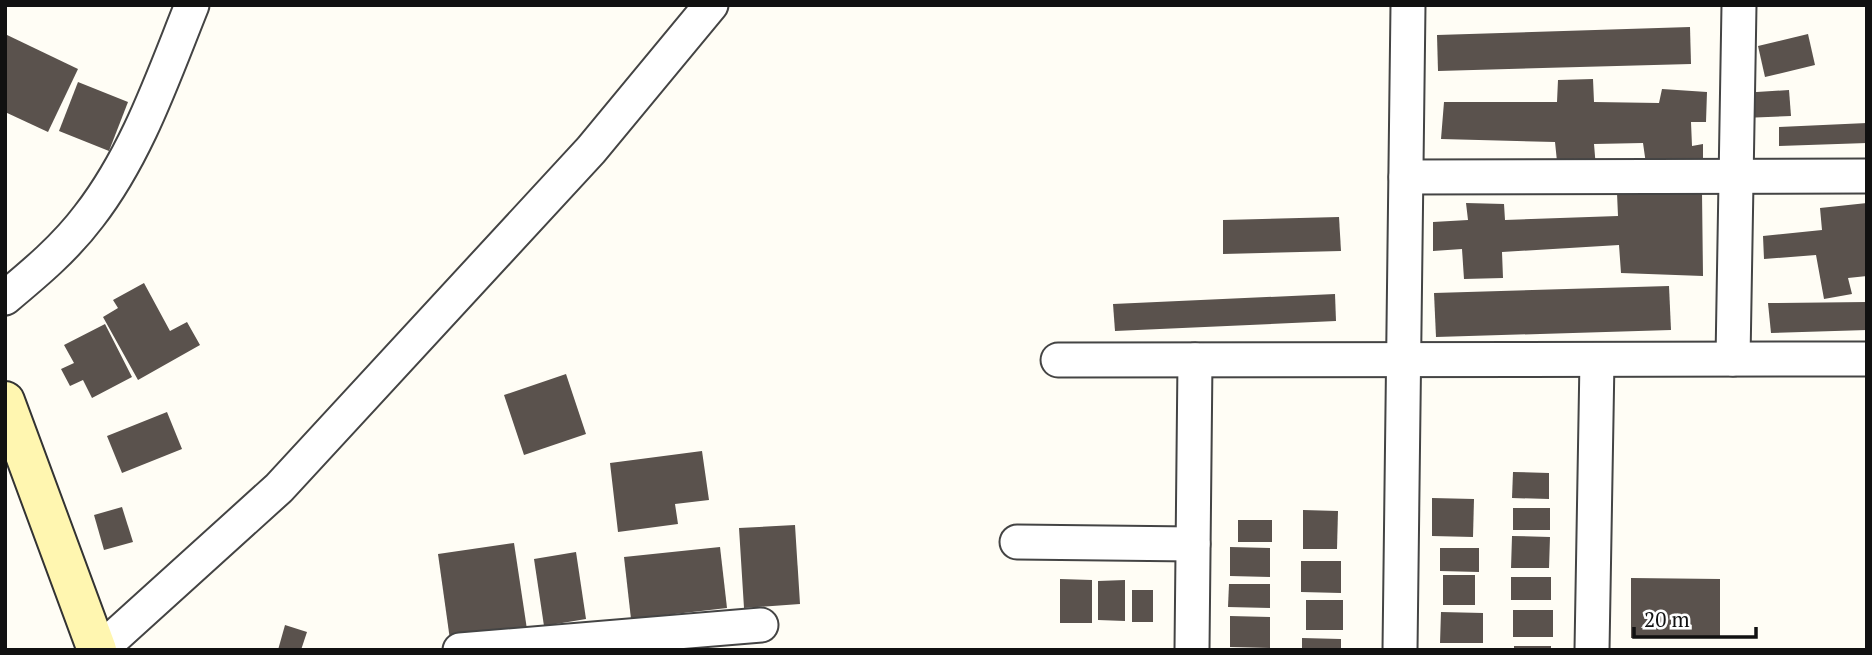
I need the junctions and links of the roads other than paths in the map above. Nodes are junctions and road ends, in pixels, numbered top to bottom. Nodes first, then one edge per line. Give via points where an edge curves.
1 (192, 5) edge
2 (711, 5) edge
3 (1408, 5) edge
4 (1739, 5) edge
5 (1867, 176) edge
6 (1406, 177) junction
7 (1736, 177) junction
8 (5, 298) edge
9 (1404, 359) junction
10 (1733, 359) junction
11 (1867, 359) edge
12 (1058, 360) dead end
13 (1195, 360) junction
14 (1597, 360) junction
15 (5, 401) edge
16 (1017, 542) dead end
17 (1193, 544) junction
18 (761, 625) dead end
19 (99, 650) edge
20 (460, 650) edge
21 (1192, 650) edge
22 (1400, 650) edge
23 (1592, 650) edge

1 - 8 street via 141,128 90,216 56,255
2 - 19 street via 590,150 279,488
3 - 6 street
4 - 7 street
5 - 7 street
6 - 7 street
6 - 9 street
7 - 10 street
9 - 13 street
9 - 14 street
9 - 22 street
10 - 11 street
10 - 14 street
12 - 13 street
13 - 17 street
14 - 23 street
15 - 19 street
16 - 17 street
17 - 21 street
18 - 20 street

